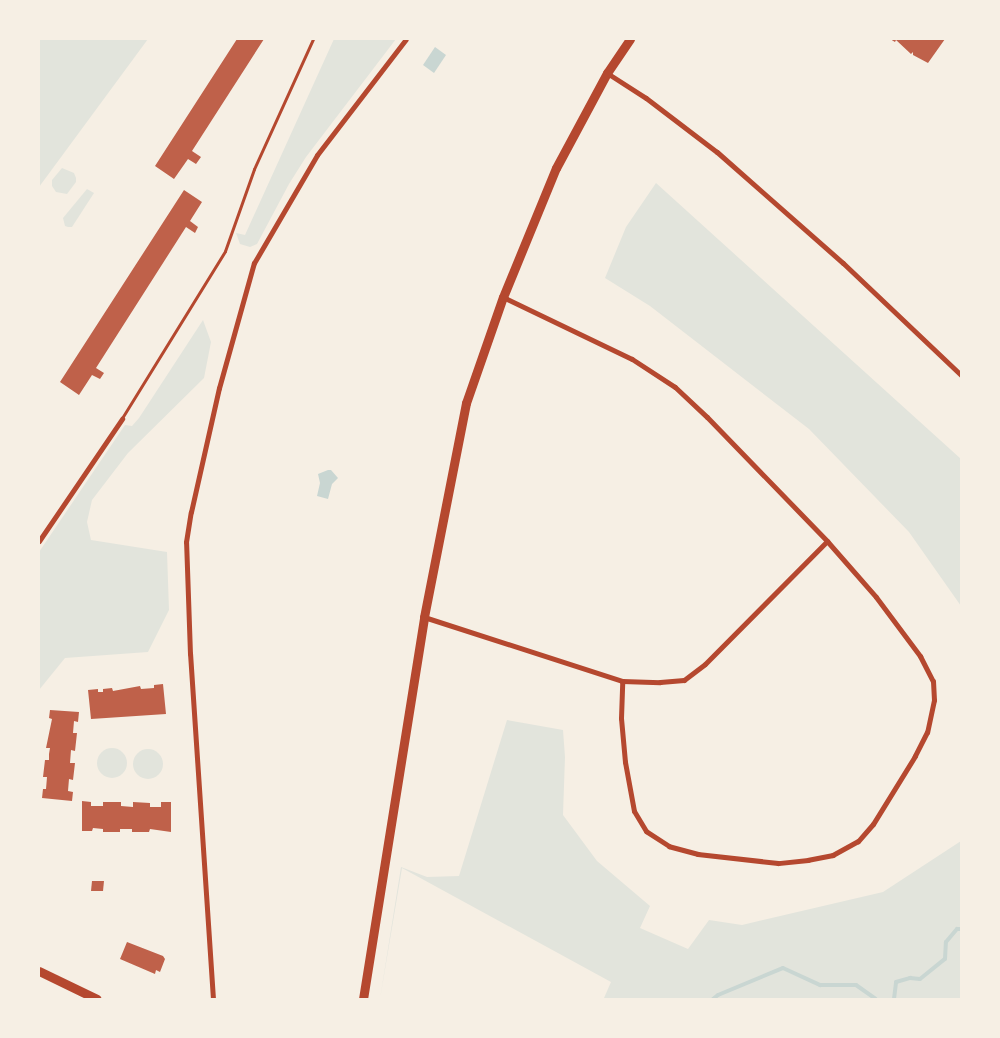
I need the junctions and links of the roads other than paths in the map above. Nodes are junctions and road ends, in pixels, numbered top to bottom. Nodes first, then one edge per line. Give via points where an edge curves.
1 (313, 39) edge
2 (406, 39) edge
3 (630, 39) edge
4 (607, 73) junction
5 (503, 298) junction
6 (961, 375) edge
7 (122, 419) joint
8 (39, 541) edge
9 (827, 541) junction
10 (424, 617) junction
11 (622, 681) junction
12 (39, 971) edge
13 (97, 999) edge
14 (213, 999) edge
15 (363, 999) edge

1 - 7 lane via 254,169 225,251
2 - 14 street via 317,155 254,263 219,388 191,512 186,542 190,654
3 - 4 main road
4 - 5 main road via 556,168
4 - 6 street via 717,152 843,263
5 - 9 street via 632,359 675,387
5 - 10 main road via 466,403
7 - 8 street
9 - 11 street via 705,664 684,680
9 - 11 street via 876,597 920,656 933,681 934,700 928,732 873,824 845,850 808,860 778,863 698,854 669,846 646,831 634,811 625,762
10 - 11 street
10 - 15 main road
12 - 13 main road

